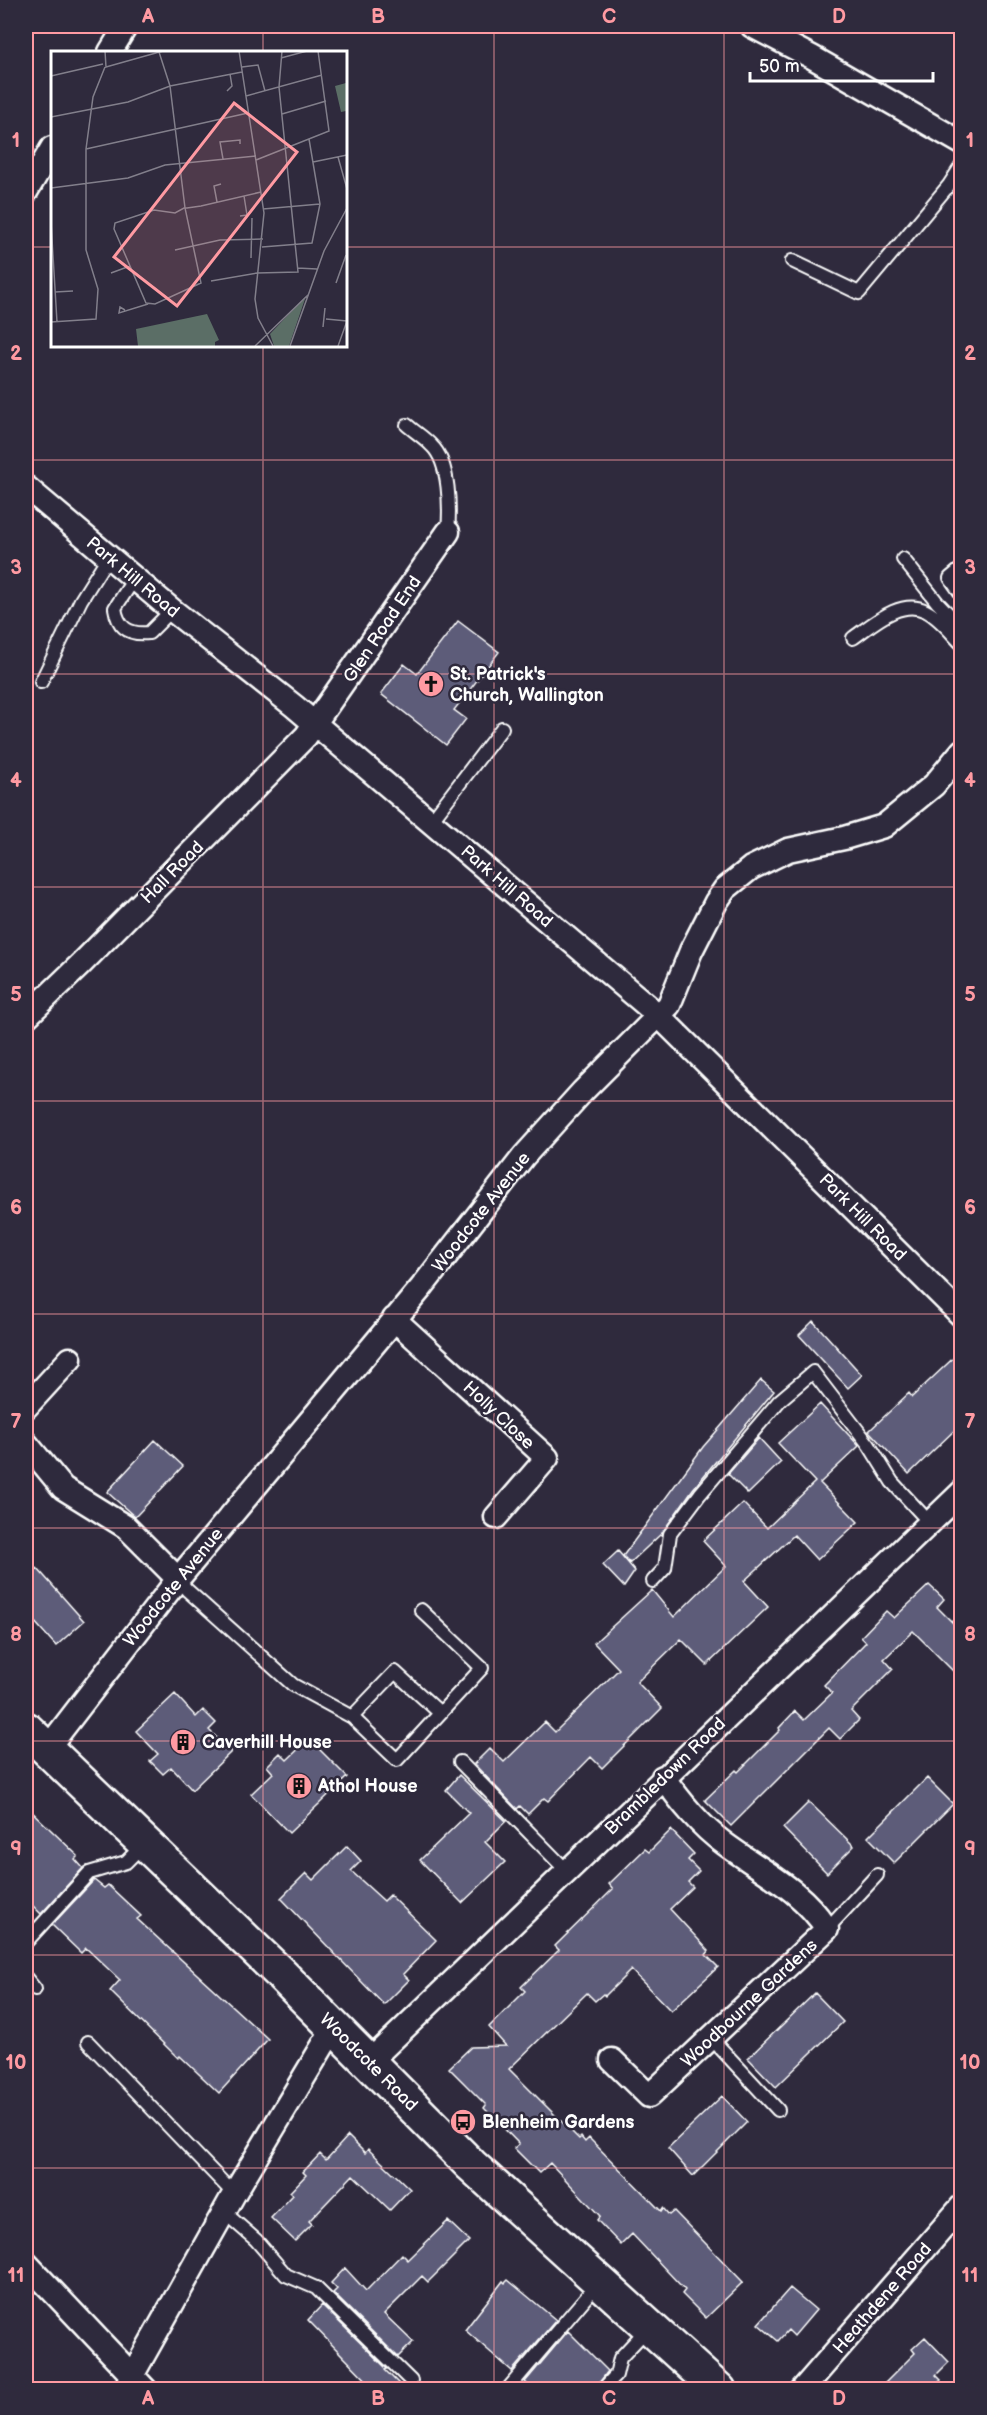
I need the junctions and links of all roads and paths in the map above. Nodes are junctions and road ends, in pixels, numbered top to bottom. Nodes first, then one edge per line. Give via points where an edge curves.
1 (126, 26) edge
2 (756, 27) edge
3 (111, 51) edge
4 (962, 143) edge
5 (51, 150) edge
6 (962, 165) edge
7 (26, 192) edge
8 (792, 261) dead end
9 (407, 425) dead end
10 (26, 487) edge
11 (448, 532) joint
12 (108, 557) junction
13 (903, 559) dead end
14 (962, 568) edge
15 (134, 579) junction
16 (962, 595) edge
17 (172, 610) junction
18 (962, 628) edge
19 (853, 638) dead end
20 (962, 644) edge
21 (41, 682) dead end
22 (316, 725) junction
23 (502, 728) dead end
24 (962, 751) edge
25 (431, 821) junction
26 (658, 1016) junction
27 (26, 1017) edge
28 (962, 1316) edge
29 (394, 1319) junction
30 (70, 1359) dead end
31 (26, 1407) edge
32 (26, 1443) edge
33 (962, 1491) edge
34 (496, 1517) dead end
35 (929, 1522) junction
36 (178, 1579) junction
37 (653, 1581) dead end
38 (421, 1610) dead end
39 (440, 1713) junction
40 (352, 1717) junction
41 (36, 1739) edge
42 (460, 1762) dead end
43 (663, 1777) junction
44 (145, 1843) junction
45 (567, 1871) junction
46 (877, 1875) dead end
47 (827, 1929) junction
48 (26, 1942) edge
49 (26, 1978) edge
50 (35, 1989) dead end
51 (334, 2027) junction
52 (711, 2038) junction
53 (88, 2042) dead end
54 (612, 2060) dead end
55 (370, 2061) junction
56 (778, 2110) dead end
57 (229, 2203) junction
58 (962, 2206) edge
59 (26, 2263) edge
60 (598, 2282) junction
61 (649, 2327) junction
62 (411, 2381) dead end
63 (134, 2385) edge
64 (507, 2390) edge
65 (602, 2390) edge
66 (719, 2390) edge
67 (802, 2390) edge

1 - 3 street
2 - 4 street
5 - 7 street
6 - 8 lane via 859,293
9 - 11 lane via 434,447 440,457 448,494
10 - 12 street, Park Hill Road
11 - 22 street, Glen Road End
12 - 15 street, Park Hill Road
12 - 21 lane via 81,600
13 - 18 lane
14 - 16 lane via 950,578
15 - 17 street, Park Hill Road
15 - 17 lane via 115,608 121,626 129,632 149,633
17 - 22 street, Park Hill Road
19 - 20 lane via 890,613 912,608 925,610
22 - 25 street, Park Hill Road
22 - 27 street, Hall Road
23 - 25 lane
24 - 26 street, Woodcote Avenue via 934,785 884,826 788,850 740,875 716,902 669,1005
25 - 26 street, Park Hill Road
26 - 28 street, Park Hill Road
26 - 29 street, Woodcote Avenue via 583,1090 524,1156
29 - 34 street, Holly Close via 547,1458
29 - 36 street, Woodcote Avenue
30 - 31 street
32 - 36 street via 63,1488 126,1527
33 - 35 street, Brambledown Road
35 - 37 lane via 892,1482 813,1372 780,1400 676,1526 670,1534 665,1568
35 - 43 street, Brambledown Road
36 - 40 lane via 293,1685
36 - 41 street, Woodcote Avenue
38 - 39 lane via 482,1668
39 - 40 lane via 395,1672
39 - 40 lane via 398,1760
41 - 44 main road, Woodcote Road
42 - 45 lane
43 - 45 street, Brambledown Road
43 - 47 street, Woodbourne Gardens via 708,1830 813,1908
44 - 48 lane via 126,1862 89,1873
44 - 51 main road, Woodcote Road
45 - 55 street, Brambledown Road
46 - 47 lane
47 - 52 street, Woodbourne Gardens
49 - 50 lane
51 - 55 main road, Woodcote Road
51 - 57 street
52 - 54 street, Woodbourne Gardens via 649,2097
52 - 56 lane
53 - 57 lane
55 - 60 main road, Woodcote Road via 471,2165
57 - 62 lane via 286,2275 316,2288
57 - 63 street
58 - 67 street, Heathdene Road
59 - 63 street
60 - 61 main road, Woodcote Road
60 - 64 lane
61 - 65 lane via 620,2358 616,2375
61 - 66 main road, Woodcote Road

